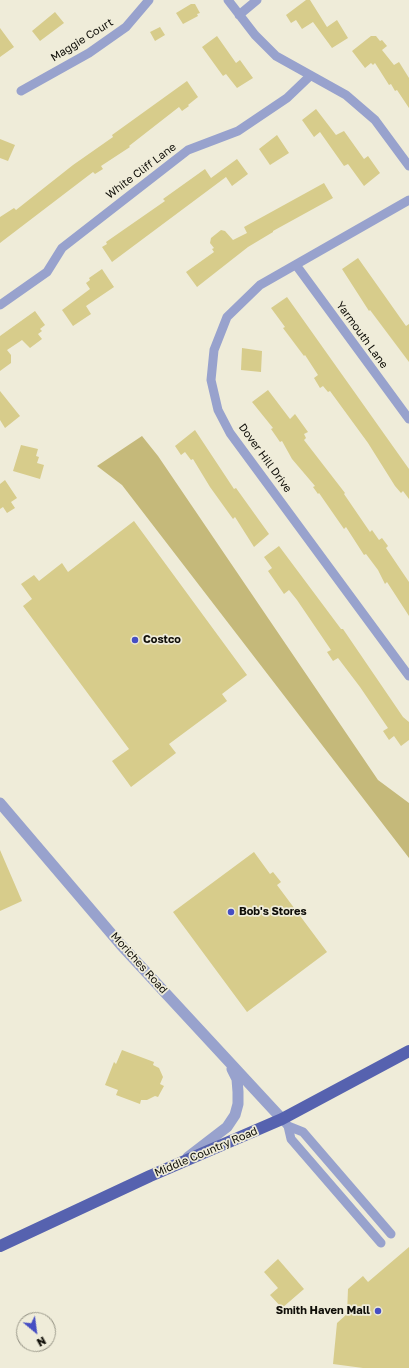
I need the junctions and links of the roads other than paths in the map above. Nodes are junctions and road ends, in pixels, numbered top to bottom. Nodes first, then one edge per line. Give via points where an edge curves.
1 (148, 0) edge
2 (228, 0) edge
3 (257, 0) edge
4 (239, 15) junction
5 (310, 76) junction
6 (21, 91) dead end
7 (409, 166) edge
8 (409, 200) edge
9 (296, 265) junction
10 (0, 305) edge
11 (409, 419) edge
12 (409, 676) edge
13 (0, 803) edge
14 (409, 1051) edge
15 (228, 1062) junction
16 (285, 1122) junction
17 (180, 1163) junction
18 (391, 1234) dead end
19 (381, 1243) dead end
20 (0, 1246) edge

1 - 6 street, Maggie Court via 126,27 89,53
2 - 4 street
3 - 4 street
4 - 5 street via 255,36 276,56
5 - 7 street via 346,95 375,120
5 - 10 street, White Cliff Lane via 287,98 238,131 188,150 62,248 47,272
8 - 9 street, Dover Hill Drive
9 - 11 street, Yarmouth Lane
9 - 12 street, Dover Hill Drive via 260,285 227,317 214,350 211,380 218,410 230,433
13 - 15 street, Moriches Road via 121,945
14 - 16 main road, Middle Country Road
15 - 16 street, Moriches Road
15 - 17 street via 236,1079 238,1104 235,1115 227,1128
16 - 17 main road, Middle Country Road
16 - 18 street via 303,1132
16 - 19 street via 291,1139
17 - 20 main road, Middle Country Road

